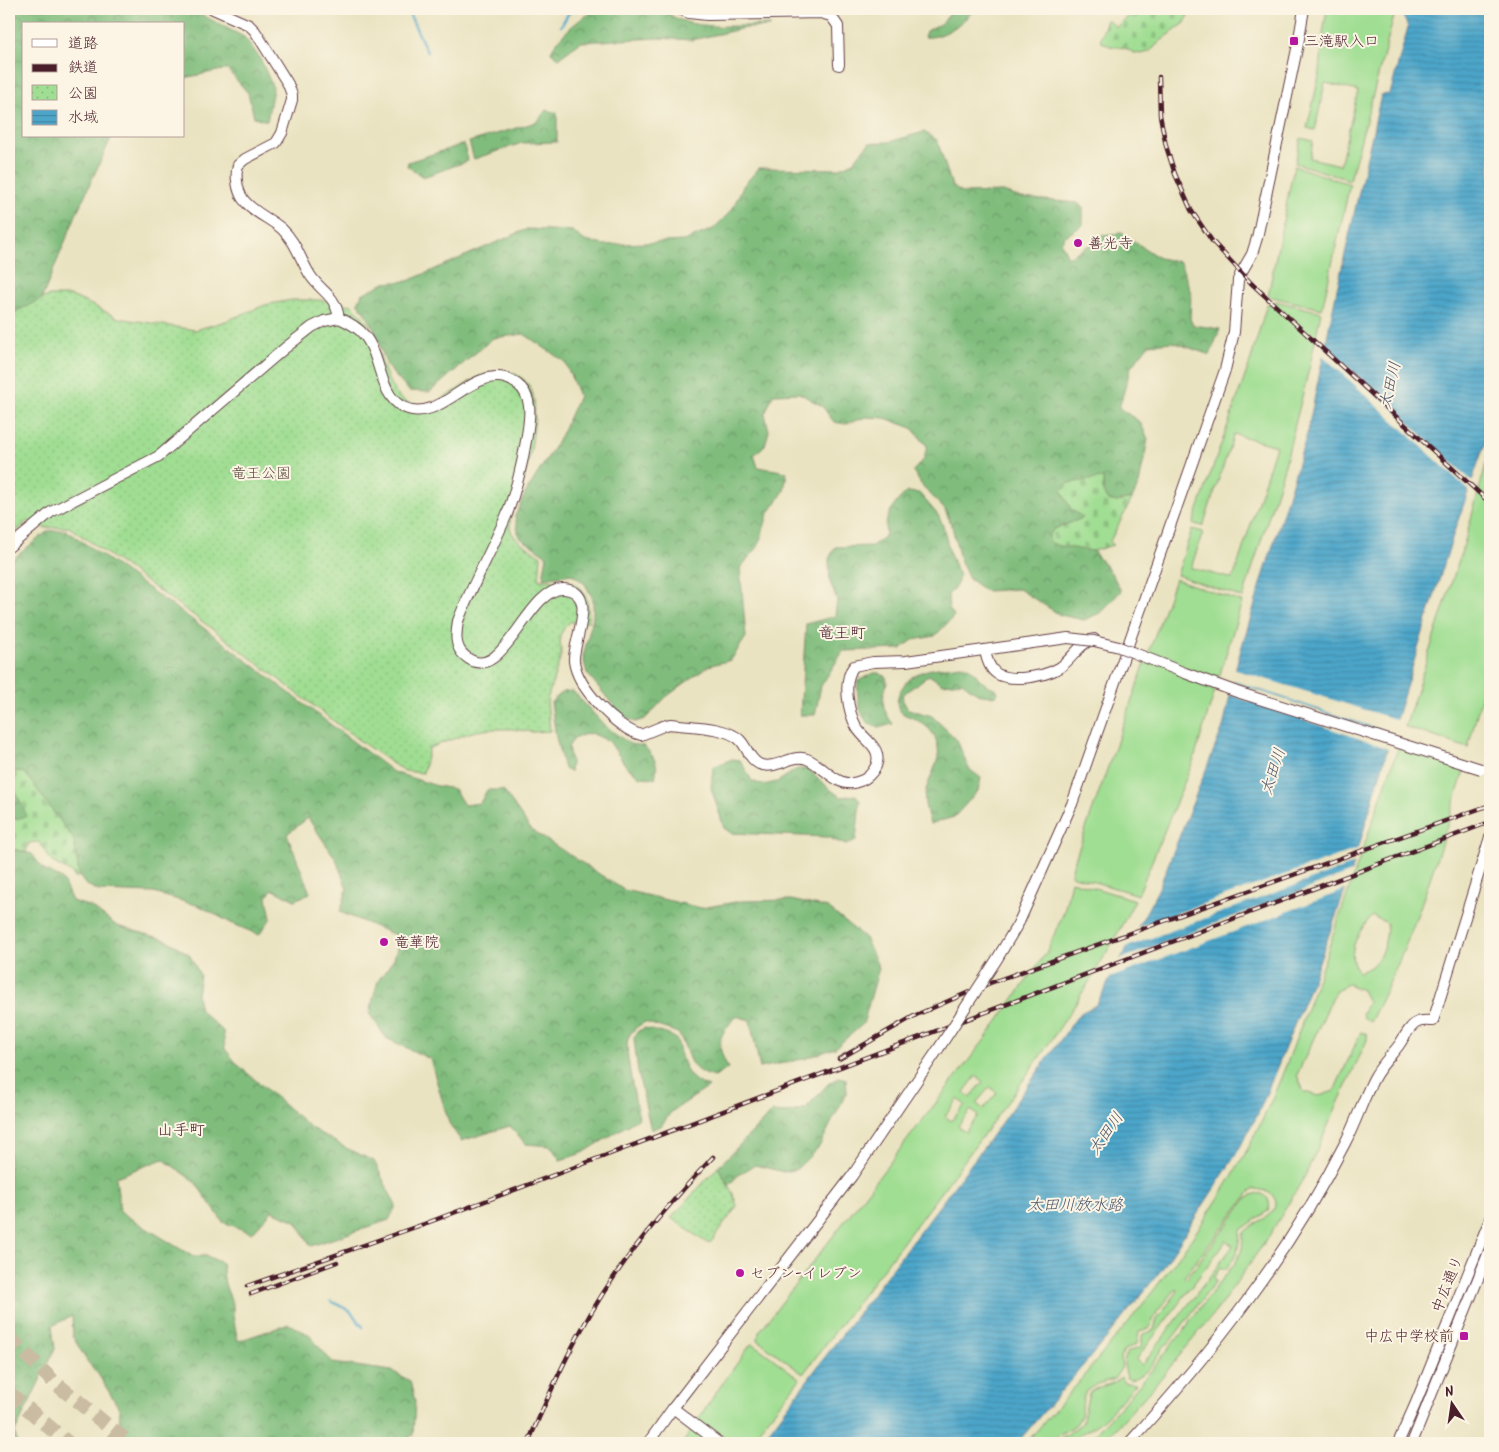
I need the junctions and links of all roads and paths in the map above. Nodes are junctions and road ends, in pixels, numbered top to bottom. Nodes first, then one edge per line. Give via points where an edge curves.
1 (213, 9) edge
2 (678, 9) edge
3 (1304, 9) edge
4 (839, 65) dead end
5 (340, 318) junction
6 (9, 547) edge
7 (1119, 643) junction
8 (985, 650) junction
9 (1485, 770) edge
10 (1490, 837) edge
11 (1490, 1219) edge
12 (1490, 1249) edge
13 (676, 1410) junction
14 (648, 1443) edge
15 (719, 1443) edge
16 (1129, 1443) edge
17 (1398, 1443) edge
18 (1412, 1443) edge

1 - 5 street via 256,31 292,95 279,139 238,166 236,176 241,194 249,205 293,241 310,275 334,301
2 - 4 street via 707,15 820,13 831,16 838,26
3 - 7 street via 1257,238 1238,280 1229,354
5 - 6 street via 312,327 159,456 51,512
5 - 8 street via 364,334 392,397 411,411 437,406 495,376 513,381 527,396 529,421 516,487 458,621 457,646 470,660 492,659 502,651 548,592 566,589 580,599 583,609 574,651 577,671 589,692 610,716 633,733 648,734 670,724 727,732 740,740 752,760 758,763 769,765 804,758 843,783 853,784 868,777 875,769 878,755 860,732 852,714 847,677 854,666
7 - 8 street via 1090,640 1060,667 1036,677 1004,678 991,669
7 - 13 street, bridge via 1072,804 1019,922 852,1176
8 - 9 street, bridge via 1068,638 1094,640 1237,692
10 - 16 street via 1433,1021 1419,1021 1412,1027 1383,1064 1322,1187 1267,1272 1219,1339
11 - 17 street, 中広通り
12 - 18 street
13 - 14 street
13 - 15 street

